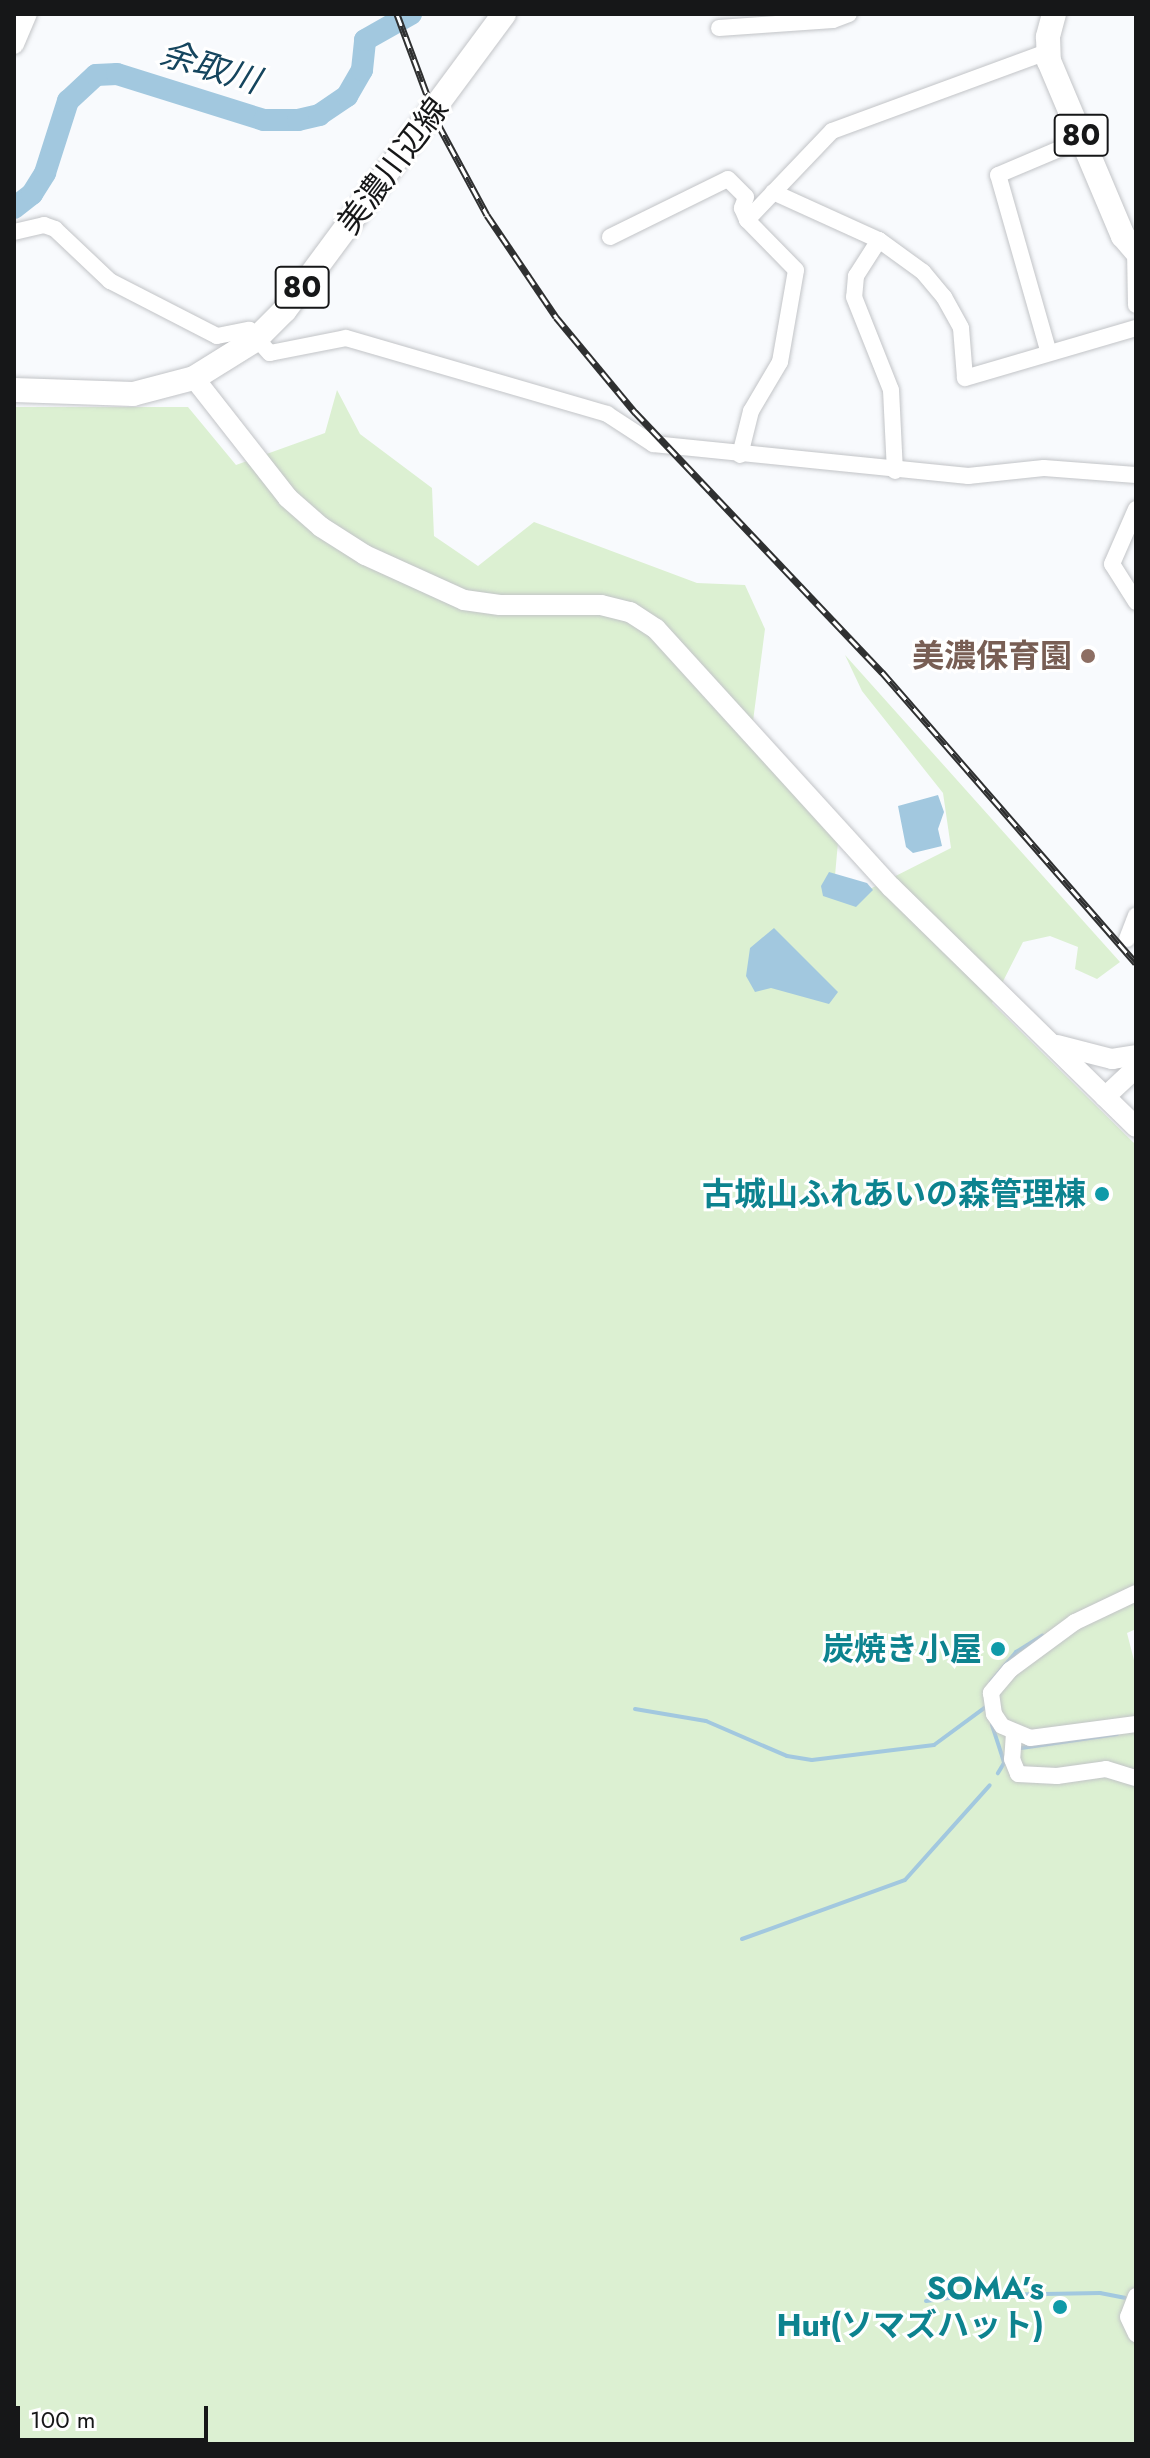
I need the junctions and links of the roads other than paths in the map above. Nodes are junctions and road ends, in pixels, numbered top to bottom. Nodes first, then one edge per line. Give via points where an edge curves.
1 (27, 14) edge
2 (736, 14) edge
3 (849, 14) edge
4 (1054, 14) edge
5 (500, 20) edge
6 (14, 44) edge
7 (1049, 51) junction
8 (1083, 139) junction
9 (773, 192) junction
10 (747, 220) junction
11 (14, 232) edge
12 (610, 237) dead end
13 (879, 240) junction
14 (1135, 250) edge
15 (1136, 305) edge
16 (1136, 328) edge
17 (255, 340) junction
18 (1048, 350) junction
19 (194, 378) junction
20 (14, 390) edge
21 (740, 455) junction
22 (895, 471) junction
23 (1136, 475) edge
24 (1136, 509) edge
25 (1136, 602) edge
26 (1136, 916) edge
27 (1127, 939) dead end
28 (1046, 1040) junction
29 (1136, 1055) edge
30 (1136, 1068) edge
31 (1105, 1097) junction
32 (1136, 1127) edge
33 (1136, 1593) edge
34 (1136, 1724) edge
35 (1014, 1733) junction
36 (1136, 1778) edge
37 (1136, 2296) edge
38 (1136, 2334) edge

1 - 6 street
2 - 3 street via 719,28 833,20
4 - 7 main road, 80
5 - 17 main road, 美濃川辺線 / 80 via 285,310
7 - 8 main road, 80
7 - 9 street via 832,131
8 - 14 main road, 80 via 1123,236
8 - 18 street via 998,175
9 - 10 street
9 - 13 street
10 - 12 street via 742,208 746,197 728,179
10 - 21 street via 796,270 780,362 751,411
11 - 17 street via 44,225 55,229 110,281 217,336 249,330
13 - 18 street via 923,272 944,297 961,328 965,378
13 - 22 street via 856,276 854,297 891,390
14 - 15 street
16 - 18 street
17 - 19 main road, 美濃川辺線 / 80
17 - 21 street via 270,353 346,338 607,414 653,444 681,443
19 - 20 main road, 美濃川辺線 / 80 via 133,394
19 - 28 street via 288,498 365,555 464,600 601,605 630,612 656,629 683,652 891,887
21 - 22 street
22 - 23 street via 968,476 1044,468
24 - 25 street via 1112,564
26 - 27 street
28 - 29 street via 1080,1054 1112,1059
28 - 31 street
30 - 31 street
31 - 32 street
33 - 35 street via 1075,1622 1010,1670 991,1693 994,1714
34 - 35 street via 1030,1738
35 - 36 street via 1012,1759 1018,1774 1057,1776 1106,1769
37 - 38 street via 1128,2317

